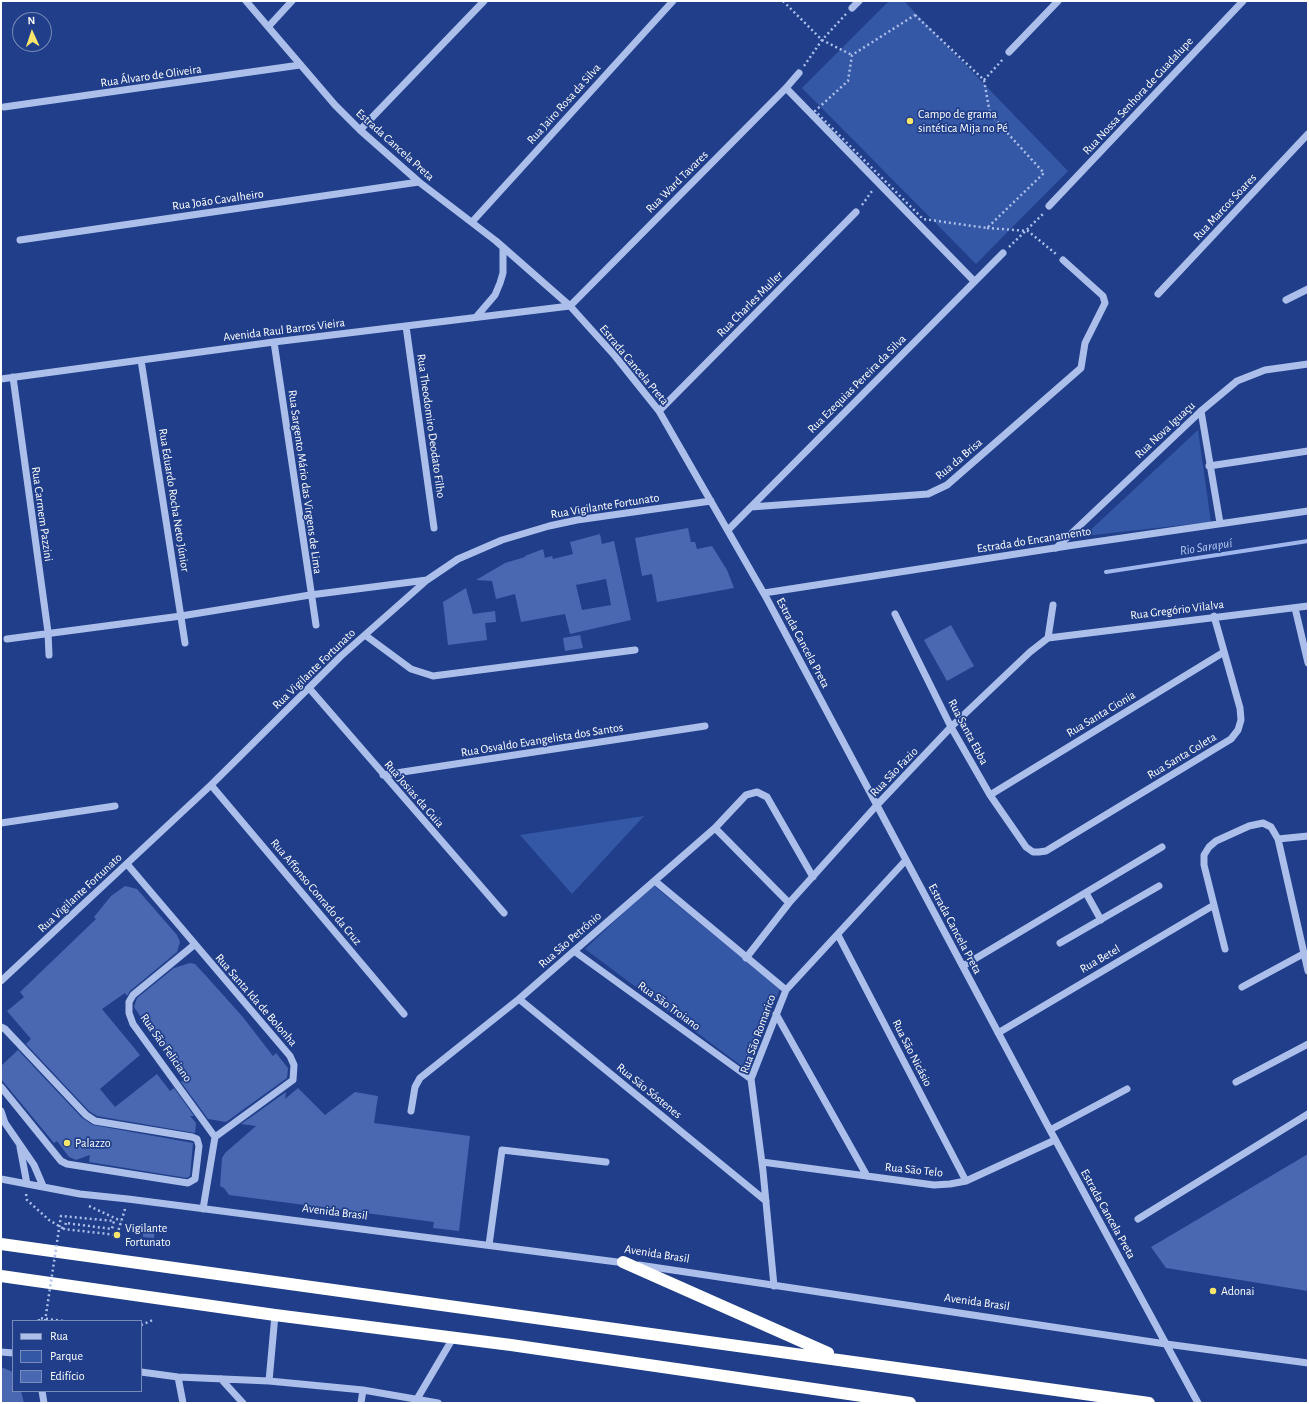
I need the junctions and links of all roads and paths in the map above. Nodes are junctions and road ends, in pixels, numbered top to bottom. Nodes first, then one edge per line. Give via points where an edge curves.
1 (246, 1) edge
2 (292, 1) edge
3 (484, 1) edge
4 (673, 1) edge
5 (783, 1) edge
6 (859, 1) edge
7 (1058, 1) edge
8 (1243, 1) edge
9 (852, 8) joint
10 (269, 26) junction
11 (822, 40) junction
12 (1009, 52) joint
13 (852, 55) junction
14 (300, 65) junction
15 (799, 73) joint
16 (984, 80) junction
17 (786, 88) junction
18 (4, 107) dead end
19 (360, 130) junction
20 (1308, 134) edge
21 (881, 181) junction
22 (419, 182) junction
23 (1049, 206) joint
24 (856, 212) joint
25 (472, 222) junction
26 (987, 228) junction
27 (1028, 231) junction
28 (20, 240) dead end
29 (503, 247) junction
30 (1003, 253) joint
31 (1064, 260) joint
32 (974, 281) junction
33 (1308, 289) edge
34 (1158, 294) dead end
35 (1286, 300) dead end
36 (570, 306) junction
37 (477, 316) junction
38 (406, 326) junction
39 (274, 342) junction
40 (141, 360) junction
41 (1308, 364) edge
42 (12, 377) junction
43 (1, 379) edge
44 (659, 411) junction
45 (1200, 411) junction
46 (1308, 451) edge
47 (1209, 466) junction
48 (711, 501) junction
49 (751, 507) junction
50 (1308, 511) edge
51 (1220, 523) junction
52 (434, 528) dead end
53 (728, 530) junction
54 (1056, 548) junction
55 (427, 580) junction
56 (764, 593) junction
57 (310, 595) junction
58 (1053, 605) dead end
59 (1308, 606) edge
60 (1295, 608) junction
61 (895, 614) dead end
62 (181, 616) junction
63 (1214, 616) junction
64 (316, 625) dead end
65 (48, 632) junction
66 (365, 635) junction
67 (7, 638) dead end
68 (1048, 638) junction
69 (185, 643) dead end
70 (635, 650) dead end
71 (1224, 652) junction
72 (49, 655) dead end
73 (1308, 663) edge
74 (309, 688) junction
75 (705, 726) dead end
76 (951, 727) junction
77 (383, 775) junction
78 (211, 785) junction
79 (990, 795) junction
80 (877, 805) junction
81 (115, 806) dead end
82 (1, 823) edge
83 (715, 828) junction
84 (1308, 836) edge
85 (1278, 839) junction
86 (1162, 847) dead end
87 (1033, 852) joint
88 (906, 860) junction
89 (127, 864) junction
90 (813, 876) junction
91 (654, 881) junction
92 (1160, 886) dead end
93 (1086, 893) junction
94 (790, 903) junction
95 (1214, 905) junction
96 (504, 913) dead end
97 (1101, 920) junction
98 (838, 935) junction
99 (1060, 943) dead end
100 (194, 945) junction
101 (1225, 949) dead end
102 (574, 951) junction
103 (1303, 954) junction
104 (746, 958) junction
105 (963, 966) junction
106 (1308, 971) edge
107 (1, 981) edge
108 (1242, 987) dead end
109 (786, 990) junction
110 (519, 999) junction
111 (404, 1014) dead end
112 (776, 1014) junction
113 (1, 1027) edge
114 (998, 1033) junction
115 (1308, 1044) edge
116 (751, 1079) junction
117 (1236, 1082) dead end
118 (1, 1086) edge
119 (1127, 1089) dead end
120 (1, 1111) edge
121 (411, 1111) dead end
122 (1308, 1114) edge
123 (1050, 1130) junction
124 (215, 1137) junction
125 (1055, 1140) junction
126 (19, 1145) junction
127 (606, 1162) dead end
128 (762, 1162) junction
129 (867, 1176) junction
130 (1, 1179) edge
131 (966, 1181) junction
132 (25, 1184) junction
133 (43, 1186) junction
134 (80, 1194) junction
135 (128, 1199) junction
136 (766, 1200) junction
137 (203, 1209) junction
138 (1138, 1219) dead end
139 (121, 1221) junction
140 (64, 1229) junction
141 (1, 1244) edge
142 (489, 1245) junction
143 (623, 1262) junction
144 (1, 1276) edge
145 (774, 1286) junction
146 (275, 1315) junction
147 (39, 1320) edge
148 (45, 1320) edge
149 (53, 1320) edge
150 (152, 1320) dead end
151 (142, 1325) edge
152 (453, 1338) junction
153 (1166, 1344) junction
154 (1, 1352) edge
155 (12, 1354) edge
156 (842, 1359) junction
157 (1308, 1363) edge
158 (142, 1372) edge
159 (178, 1377) junction
160 (221, 1379) junction
161 (269, 1381) junction
162 (363, 1390) junction
163 (42, 1392) edge
164 (417, 1399) junction
165 (44, 1403) edge
166 (183, 1403) edge
167 (243, 1403) edge
168 (361, 1403) edge
169 (438, 1403) edge
170 (910, 1403) edge
171 (1149, 1403) edge
172 (1198, 1403) edge

1 - 10 street, Estrada Cancela Preta
2 - 10 street
3 - 19 street
4 - 25 street, Rua Jairo Rosa da Silva
5 - 11 path
6 - 9 street
7 - 12 street
8 - 23 street, Rua Nossa Senhora de Guadalupe
9 - 11 path
10 - 14 street, Estrada Cancela Preta
11 - 13 path
11 - 15 path
12 - 16 path
13 - 16 path via 914,16
13 - 21 path via 848,81 815,111
14 - 18 street, Rua Álvaro de Oliveira
14 - 19 street, Estrada Cancela Preta
15 - 17 street, Rua Ward Tavares
16 - 26 path via 990,114 1044,173
17 - 21 street
17 - 36 street, Rua Ward Tavares
19 - 22 street, Estrada Cancela Preta
20 - 34 street, Rua Marcos Soares
21 - 24 path
21 - 26 path via 923,219
21 - 32 street
22 - 25 street, Estrada Cancela Preta
22 - 28 street, Rua João Cavalheiro
23 - 27 path
24 - 44 street, Rua Charles Muller
25 - 29 street, Estrada Cancela Preta
26 - 27 path
27 - 30 path
27 - 31 path
29 - 36 street, Estrada Cancela Preta
29 - 37 street via 503,273 500,283 495,295
30 - 32 street, Rua Ezequias Pereira da Silva
31 - 49 street, Rua da Brisa via 1103,296 1105,302 1085,343 1081,368 947,485 928,494
32 - 49 street, Rua Ezequias Pereira da Silva
33 - 35 street
36 - 37 street, Avenida Raul Barros Vieira
36 - 44 street, Estrada Cancela Preta
37 - 38 street, Avenida Raul Barros Vieira
38 - 39 street, Avenida Raul Barros Vieira
38 - 52 street, Rua Theodomiro Deodato Filho
39 - 40 street, Avenida Raul Barros Vieira
39 - 57 street, Rua Sargento Mário das Virgens de Lima
40 - 42 street, Avenida Raul Barros Vieira
40 - 62 street, Rua Eduardo Rocha Neto Júnior
41 - 45 street, Rua Nova Iguaçu via 1249,375 1237,381
42 - 43 street, Avenida Raul Barros Vieira
42 - 65 street, Rua Carmem Pazzini
44 - 48 street, Estrada Cancela Preta
45 - 47 street
45 - 54 street, Rua Nova Iguaçu
46 - 47 street
47 - 51 street
48 - 53 street, Estrada Cancela Preta
48 - 55 street, Rua Vigilante Fortunato via 549,526 502,540 458,559
49 - 53 street, Rua Ezequias Pereira da Silva
50 - 51 street, Estrada do Encanamento
51 - 54 street, Estrada do Encanamento
53 - 56 street, Estrada Cancela Preta
54 - 56 street, Estrada do Encanamento
55 - 57 street
55 - 66 street, Rua Vigilante Fortunato
56 - 80 street, Estrada Cancela Preta
57 - 62 street
57 - 64 street, Rua Sargento Mário das Virgens de Lima
58 - 68 street
59 - 60 street, Rua Gregório Vilalva
60 - 63 street, Rua Gregório Vilalva
60 - 73 street
61 - 76 street, Rua Santa Ebba
62 - 65 street
62 - 69 street, Rua Eduardo Rocha Neto Júnior
63 - 68 street, Rua Gregório Vilalva
63 - 71 street, Rua Santa Coleta
65 - 67 street
65 - 72 street, Rua Carmem Pazzini
66 - 70 street via 412,669 433,676
66 - 74 street, Rua Vigilante Fortunato
68 - 76 street, Rua São Fazio
71 - 79 street, Rua Santa Cionia
71 - 87 street, Rua Santa Coleta via 1240,714 1238,730 1232,739 1046,851
74 - 77 street, Rua Josias da Guia
74 - 78 street, Rua Vigilante Fortunato
75 - 77 street, Rua Osvaldo Evangelista dos Santos
76 - 79 street, Rua Santa Ebba
76 - 80 street, Rua São Fazio
77 - 96 street, Rua Josias da Guia
78 - 89 street, Rua Vigilante Fortunato
78 - 111 street, Rua Affonso Conrado da Cruz
79 - 87 street, Rua Santa Ebba via 1022,842
80 - 88 street, Estrada Cancela Preta
80 - 90 street, Rua São Fazio
81 - 82 street
83 - 90 street, Rua São Petrônio via 746,795 757,792 767,798
83 - 91 street, Rua São Petrônio
83 - 94 street
84 - 85 street
85 - 95 street via 1271,827 1263,824 1248,826 1208,847 1204,855 1204,864
85 - 103 street
86 - 93 street
88 - 98 street, Rua São Romarico
88 - 105 street, Estrada Cancela Preta
89 - 100 street, Rua Santa Ida de Bolonha
89 - 107 street, Rua Vigilante Fortunato
90 - 94 street, Rua São Fazio
91 - 102 street, Rua São Petrônio
91 - 104 street
92 - 97 street
93 - 97 street
93 - 105 street
94 - 104 street, Rua São Fazio
95 - 101 street
95 - 114 street, Rua Betel
97 - 99 street
98 - 109 street, Rua São Romarico
98 - 131 street, Rua São Nicásio
100 - 124 street, Rua São Feliciano via 136,991 129,1002 129,1013 133,1024
100 - 124 street, Rua Santa Ida de Bolonha via 290,1056 294,1065 293,1080
102 - 110 street, Rua São Petrônio
102 - 116 street, Rua São Troiano
103 - 106 street
103 - 108 street
104 - 109 street
105 - 114 street, Estrada Cancela Preta
109 - 112 street, Rua São Romarico
110 - 121 street, Rua São Petrônio via 420,1078 415,1087
110 - 136 street, Rua São Sóstenes
112 - 116 street, Rua São Romarico
112 - 129 street
113 - 118 street via 86,1115 96,1121 192,1137 197,1140 199,1146 195,1179 188,1183 61,1162
114 - 123 street, Estrada Cancela Preta
115 - 117 street
116 - 128 street, Rua São Romarico
119 - 123 street
120 - 126 street via 5,1123
122 - 138 street
123 - 125 street, Estrada Cancela Preta
124 - 137 street
125 - 131 street, Rua São Telo
125 - 153 street, Estrada Cancela Preta
126 - 132 street
126 - 133 street via 34,1165
127 - 142 street via 502,1150
128 - 129 street, Rua São Telo
128 - 136 street, Rua São Romarico
129 - 131 street, Rua São Telo via 934,1185
130 - 132 street, Avenida Brasil
132 - 133 street, Avenida Brasil
132 - 140 path via 28,1200 49,1220
133 - 134 street, Avenida Brasil
134 - 135 street, Avenida Brasil
134 - 139 path via 84,1204
135 - 137 street, Avenida Brasil
135 - 139 path
136 - 145 street, Rua São Romarico
137 - 142 street, Avenida Brasil
139 - 140 path via 117,1235
140 - 148 path, bridge via 66,1223 112,1229 114,1221 61,1216
141 - 156 highway
142 - 143 street, Avenida Brasil
143 - 145 street, Avenida Brasil
143 - 156 highway
144 - 146 highway
145 - 153 street, Avenida Brasil
146 - 152 highway
146 - 161 street
147 - 149 path
150 - 151 path
152 - 164 street
152 - 170 highway
153 - 157 street, Avenida Brasil
153 - 172 street, Estrada Cancela Preta
154 - 155 street
156 - 171 highway
158 - 159 street
159 - 160 street
159 - 166 street
160 - 161 street
160 - 167 street
161 - 162 street
162 - 164 street
162 - 168 street
163 - 165 street
164 - 169 street

